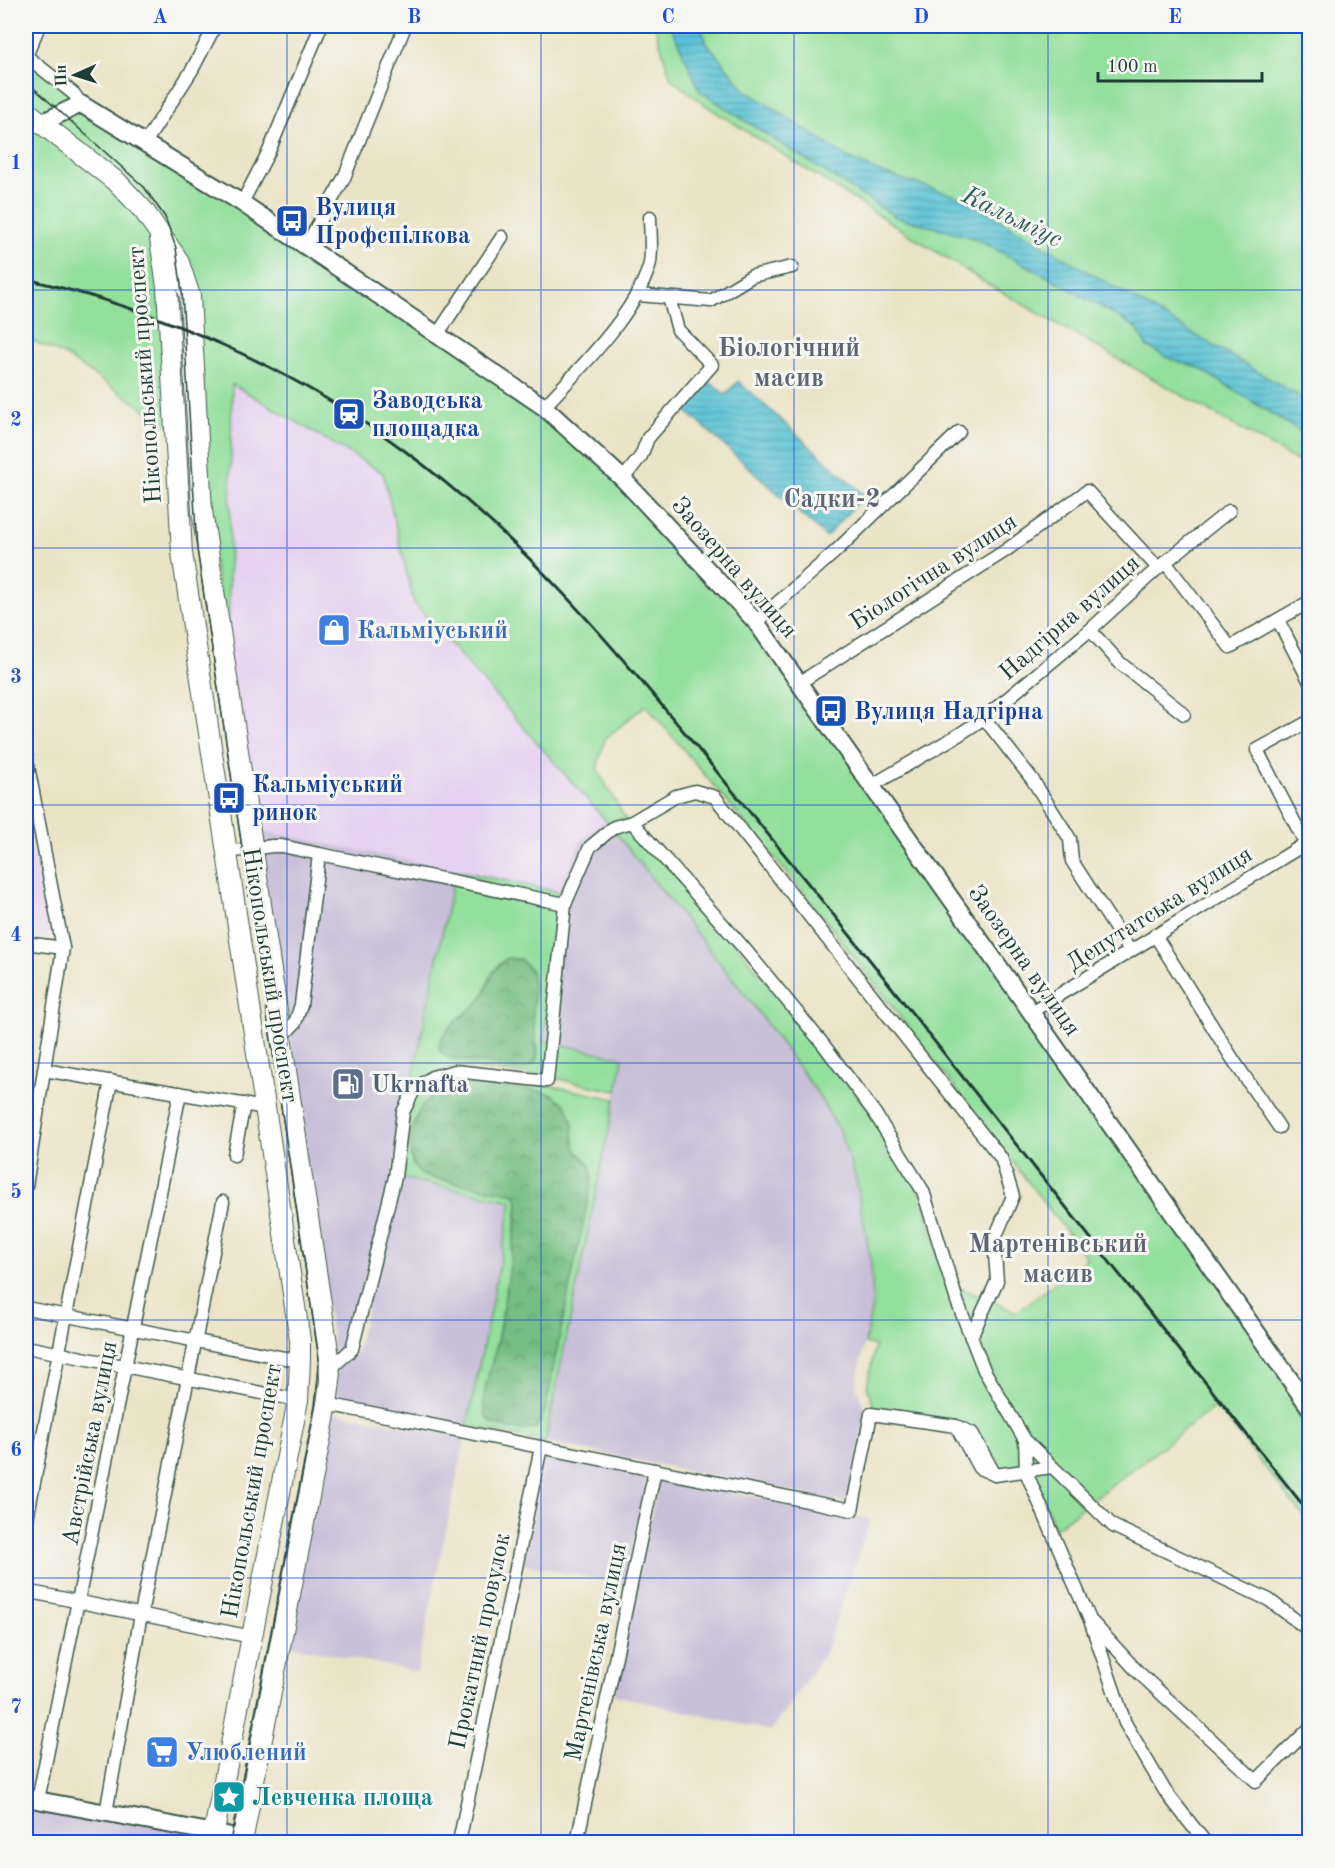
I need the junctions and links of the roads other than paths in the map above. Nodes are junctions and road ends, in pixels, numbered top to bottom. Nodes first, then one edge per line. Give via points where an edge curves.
1 (39, 26) edge
2 (215, 26) edge
3 (321, 26) edge
4 (405, 26) edge
5 (26, 56) edge
6 (81, 104) junction
7 (30, 121) edge
8 (146, 143) junction
9 (242, 203) junction
10 (650, 217) dead end
11 (159, 233) junction
12 (502, 237) dead end
13 (306, 246) junction
14 (792, 267) dead end
15 (638, 295) junction
16 (669, 298) junction
17 (437, 335) junction
18 (544, 407) junction
19 (959, 432) dead end
20 (623, 479) junction
21 (1229, 511) dead end
22 (1161, 565) junction
23 (1309, 602) edge
24 (1278, 620) junction
25 (756, 622) junction
26 (1090, 630) junction
27 (1310, 682) edge
28 (799, 683) junction
29 (1184, 714) dead end
30 (984, 718) junction
31 (1310, 721) edge
32 (26, 756) edge
33 (872, 786) junction
34 (26, 822) edge
35 (632, 822) junction
36 (39, 824) junction
37 (1308, 845) edge
38 (253, 848) junction
39 (227, 852) junction
40 (319, 854) junction
41 (565, 904) junction
42 (1155, 935) junction
43 (26, 943) edge
44 (63, 948) junction
45 (1130, 951) junction
46 (1030, 1012) junction
47 (281, 1038) junction
48 (44, 1070) junction
49 (111, 1081) junction
50 (180, 1094) junction
51 (244, 1104) junction
52 (265, 1108) junction
53 (292, 1113) junction
54 (1279, 1127) dead end
55 (234, 1155) dead end
56 (26, 1186) edge
57 (223, 1202) dead end
58 (26, 1308) edge
59 (66, 1315) junction
60 (133, 1329) junction
61 (971, 1337) junction
62 (194, 1341) junction
63 (26, 1347) edge
64 (58, 1353) junction
65 (300, 1361) junction
66 (126, 1366) junction
67 (330, 1369) junction
68 (187, 1378) junction
69 (298, 1400) junction
70 (327, 1404) junction
71 (1310, 1408) edge
72 (1025, 1440) junction
73 (540, 1447) junction
74 (1052, 1467) junction
75 (655, 1470) junction
76 (1026, 1472) junction
77 (26, 1524) edge
78 (26, 1591) edge
79 (78, 1602) junction
80 (141, 1614) junction
81 (1090, 1620) junction
82 (1310, 1631) edge
83 (252, 1637) junction
84 (1310, 1728) edge
85 (32, 1799) edge
86 (105, 1813) junction
87 (212, 1838) edge
88 (242, 1840) edge
89 (459, 1842) edge
90 (577, 1842) edge
91 (1205, 1842) edge

1 - 5 street
2 - 8 street
3 - 9 street via 269,151
4 - 13 street via 344,178
5 - 6 street, Заозерна вулиця
6 - 7 street
6 - 8 street, Заозерна вулиця
7 - 11 main road via 118,183
8 - 9 street, Заозерна вулиця
9 - 13 street, Заозерна вулиця
10 - 15 street via 650,265
11 - 38 main road, Нікопольський проспект via 178,260 190,296 202,511
11 - 39 main road, Нікопольський проспект via 168,287 182,553
12 - 17 street
13 - 17 street, Заозерна вулиця
14 - 16 street via 752,276 711,302
15 - 16 street
15 - 18 street via 597,350
16 - 20 street via 678,330 712,365 648,438 641,456
17 - 18 street, Заозерна вулиця
18 - 20 street, Заозерна вулиця
19 - 25 street
20 - 25 street, Заозерна вулиця
21 - 22 street, Надгірна вулиця
22 - 24 street via 1230,647
22 - 26 street, Надгірна вулиця
22 - 28 street, Біологічна вулиця via 1087,491 1005,551
23 - 24 street
24 - 27 street
25 - 28 street, Заозерна вулиця
26 - 29 street via 1120,663
26 - 30 street, Надгірна вулиця
28 - 33 street, Заозерна вулиця
30 - 33 street, Надгірна вулиця
30 - 45 street via 1032,779 1070,839 1072,861
31 - 37 street via 1257,750
32 - 36 street
33 - 46 street, Заозерна вулиця
34 - 36 street
35 - 41 street via 614,827 590,847
35 - 61 street via 824,1044 874,1112 923,1191
35 - 61 street via 676,796 696,791 715,797 1001,1158 1013,1196 994,1240 997,1281
36 - 44 street
37 - 42 street, Депутатська вулиця
38 - 39 street
38 - 40 street via 282,846
38 - 47 main road, Нікопольський проспект
39 - 52 main road, Нікопольський проспект
40 - 41 street
40 - 47 street via 301,1005 295,1023
41 - 67 street via 547,1081 455,1071 432,1077 414,1090 403,1112 395,1177 352,1349
42 - 45 street, Депутатська вулиця
42 - 54 street
43 - 44 street
44 - 48 street
45 - 46 street, Депутатська вулиця
46 - 71 street, Заозерна вулиця
47 - 53 main road, Нікопольський проспект
48 - 49 street
48 - 56 street
49 - 50 street
49 - 59 street
50 - 51 street
50 - 60 street, Австрійська вулиця
51 - 52 street
51 - 55 street
52 - 53 main road
52 - 65 main road, Нікопольський проспект
53 - 67 main road, Нікопольський проспект
57 - 62 street
58 - 59 street
59 - 60 street
59 - 64 street
60 - 62 street
60 - 66 street, Австрійська вулиця
61 - 72 street via 984,1370
62 - 65 street
62 - 68 street
63 - 64 street
64 - 66 street
64 - 77 street
65 - 69 main road, Нікопольський проспект
66 - 68 street
66 - 79 street, Австрійська вулиця
67 - 70 main road, Нікопольський проспект
68 - 69 street
68 - 80 street
69 - 83 main road, Нікопольський проспект
70 - 73 street
70 - 88 main road, Нікопольський проспект
72 - 74 street
72 - 76 street
73 - 75 street
73 - 89 street, Прокатний провулок
74 - 76 street
74 - 82 street via 1113,1526 1269,1600
75 - 76 street via 852,1510 871,1414 956,1426 979,1468 995,1475
75 - 90 street, Мартенівська вулиця
76 - 81 street
78 - 79 street
79 - 80 street
79 - 85 street, Австрійська вулиця
80 - 83 street
80 - 86 street
81 - 84 street via 1137,1671 1256,1781
81 - 91 street via 1125,1723 1165,1791
83 - 87 main road, Нікопольський проспект
85 - 86 street
86 - 87 street
87 - 88 street

